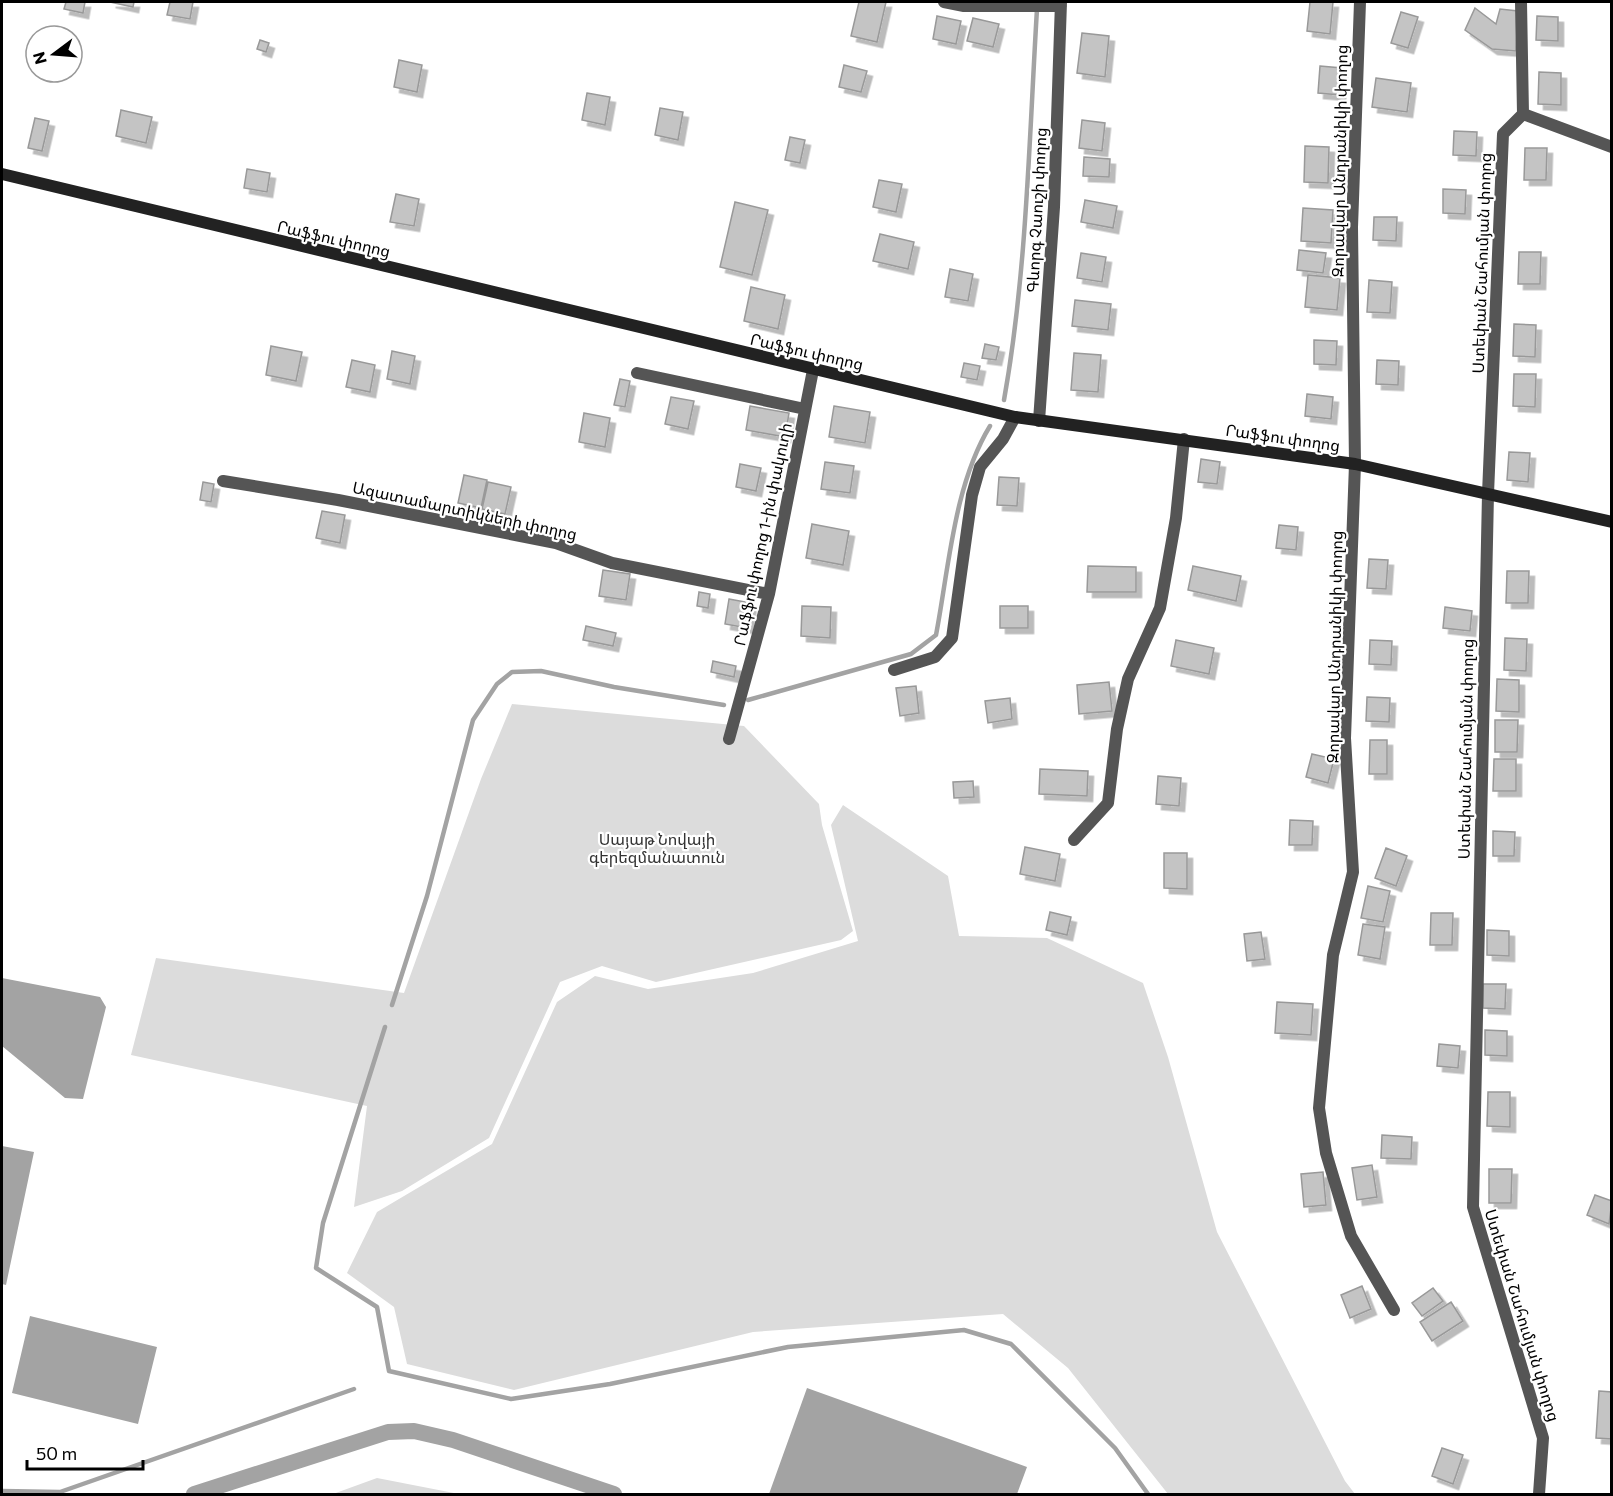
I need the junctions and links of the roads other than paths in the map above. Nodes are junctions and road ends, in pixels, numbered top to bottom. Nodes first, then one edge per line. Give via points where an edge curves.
1 (944, 2) edge
2 (1360, 2) edge
3 (1521, 2) edge
4 (1061, 4) edge
5 (1523, 114) junction
6 (1611, 147) edge
7 (2, 174) edge
8 (813, 370) junction
9 (637, 373) dead end
10 (805, 409) junction
11 (1015, 417) junction
12 (1039, 421) junction
13 (1184, 439) junction
14 (1355, 464) junction
15 (223, 480) dead end
16 (1488, 494) junction
17 (1611, 522) edge
18 (769, 594) junction
19 (894, 670) dead end
20 (729, 739) dead end
21 (1074, 840) dead end
22 (1394, 1310) dead end
23 (1539, 1494) edge

1 - 4 street via 964,6
2 - 14 street, Զորավար Անդրանիկի փողոց via 1352,227
3 - 5 street
4 - 12 street, Գևորգ Չաուշի փողոց via 1054,207
5 - 6 street
5 - 16 street, Ստեփան Շահումյան փողոց via 1503,134
7 - 8 main road, Րաֆֆու փողոց
8 - 10 street, Րաֆֆու փողոց 1-ին փակուղի
8 - 11 main road, Րաֆֆու փողոց
9 - 10 street
10 - 18 street, Րաֆֆու փողոց 1-ին փակուղի
11 - 12 main road, Րաֆֆու փողոց
11 - 19 street via 980,467 972,495 952,638 935,657
12 - 13 main road, Րաֆֆու փողոց
13 - 14 main road, Րաֆֆու փողոց
13 - 21 street via 1176,518 1160,608 1128,679 1108,803
14 - 16 main road, Րաֆֆու փողոց
14 - 22 street, Զորավար Անդրանիկի փողոց via 1346,738 1353,872 1334,955 1319,1108 1326,1153 1352,1236
15 - 18 street, Ազատամարտիկների փողոց via 556,543 612,563
16 - 17 main road, Րաֆֆու փողոց
16 - 23 street, Ստեփան Շահումյան փողոց via 1473,1207 1543,1438
18 - 20 street, Րաֆֆու փողոց 1-ին փակուղի

